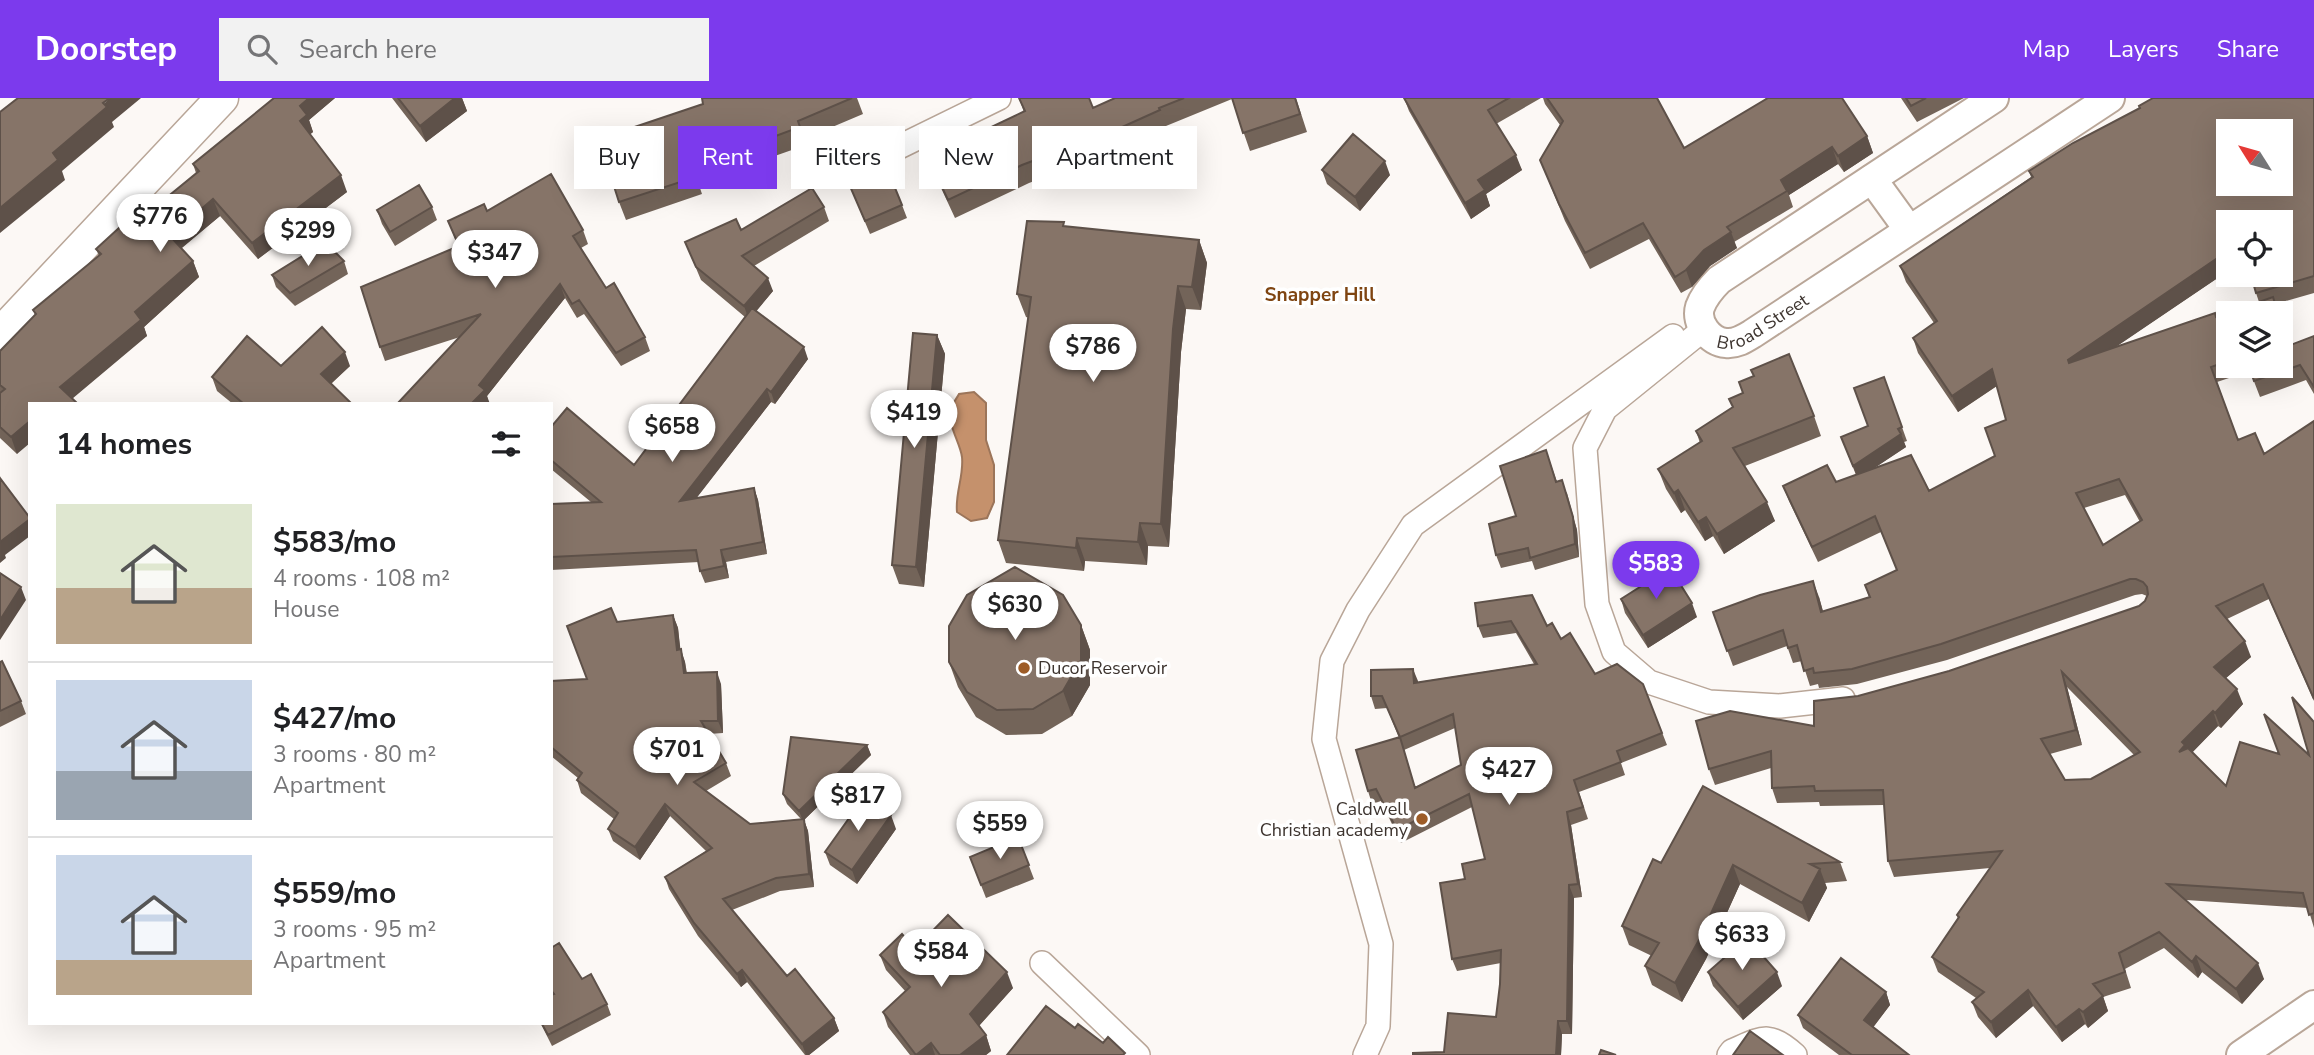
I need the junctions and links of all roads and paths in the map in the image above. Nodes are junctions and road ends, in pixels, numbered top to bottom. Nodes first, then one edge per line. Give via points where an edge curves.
1 (222, 98) edge
2 (999, 98) edge
3 (1994, 98) edge
4 (2110, 98) edge
5 (905, 144) edge
6 (1872, 178) junction
7 (1909, 230) junction
8 (1702, 323) junction
9 (0, 334) edge
10 (1860, 698) edge
11 (1042, 962) dead end
12 (2314, 1005) edge
13 (1138, 1055) edge
14 (1365, 1055) edge
15 (1730, 1055) edge
16 (1795, 1055) edge
17 (2241, 1055) edge

1 - 9 main road
2 - 5 street
3 - 6 street, Broad Street
4 - 7 street, Broad Street
6 - 7 street
6 - 8 street, Broad Street via 1719,280 1707,293
7 - 8 street, Broad Street via 1737,343 1713,339
8 - 10 street via 1605,409 1585,448 1597,604 1614,652 1649,682 1709,702 1780,706
8 - 14 street via 1413,525 1358,610 1332,661 1324,739 1381,944 1378,1026
11 - 13 street
12 - 17 street
15 - 16 street via 1761,1038 1779,1041

